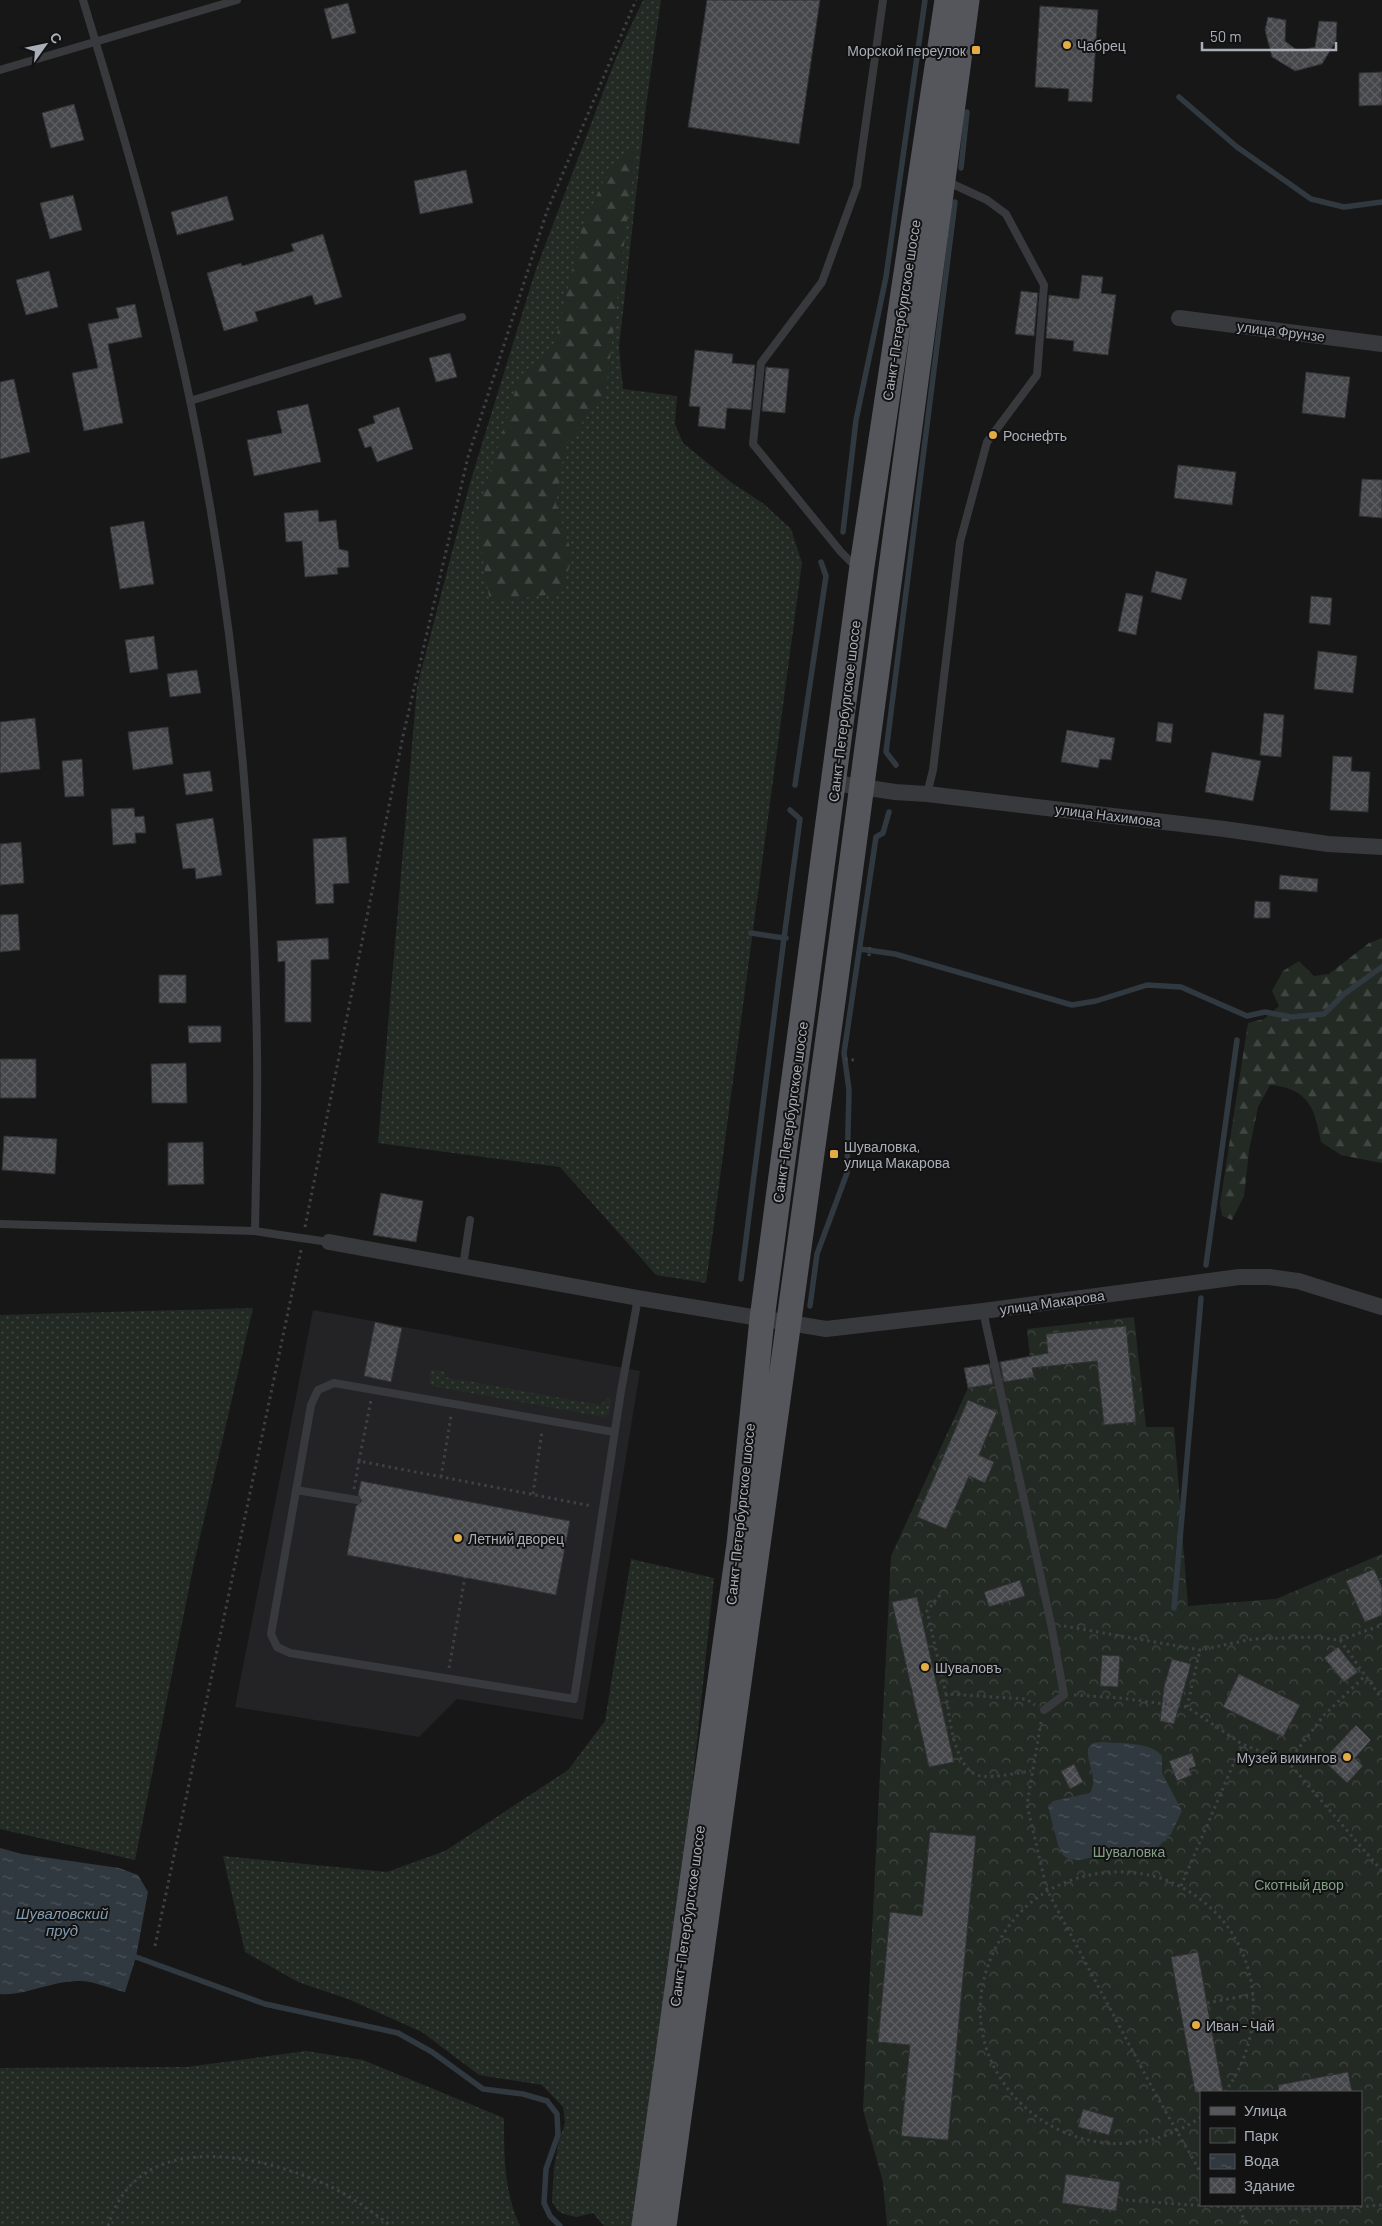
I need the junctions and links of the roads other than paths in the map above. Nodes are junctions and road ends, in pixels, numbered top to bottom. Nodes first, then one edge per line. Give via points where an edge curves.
1 (83, 0) edge
2 (237, 0) edge
3 (883, 0) edge
4 (947, 0) edge
5 (966, 0) edge
6 (96, 42) junction
7 (0, 70) edge
8 (943, 180) junction
9 (462, 317) dead end
10 (1179, 318) dead end
11 (1382, 344) edge
12 (190, 401) junction
13 (862, 566) junction
14 (835, 783) junction
15 (862, 787) junction
16 (928, 794) junction
17 (1382, 847) edge
18 (470, 1220) dead end
19 (0, 1224) edge
20 (255, 1231) junction
21 (328, 1242) joint
22 (463, 1266) junction
23 (638, 1298) junction
24 (1382, 1307) edge
25 (983, 1311) junction
26 (762, 1319) junction
27 (789, 1324) junction
28 (614, 1432) junction
29 (296, 1490) junction
30 (354, 1500) road end
31 (1044, 1710) road end
32 (644, 2226) edge
33 (664, 2226) edge

1 - 6 lane
2 - 6 lane
3 - 13 lane via 857,186 822,282 762,363 754,444 841,552 851,562
4 - 13 main road, Санкт-Петербургское шоссе
5 - 8 main road, Санкт-Петербургское шоссе
6 - 7 lane
6 - 12 lane via 158,268
8 - 15 main road, Санкт-Петербургское шоссе
8 - 16 lane via 987,200 1006,214 1044,285 1037,375 987,442 960,542
9 - 12 lane
10 - 11 street, улица Фрунзе
12 - 20 lane via 216,552 244,796 252,903 257,1050
13 - 14 main road, Санкт-Петербургское шоссе
14 - 15 street, улица Нахимова
14 - 26 main road, Санкт-Петербургское шоссе
15 - 16 street, улица Нахимова
15 - 27 main road, Санкт-Петербургское шоссе
16 - 17 street, улица Нахимова via 1328,844
18 - 22 lane
19 - 20 lane
20 - 21 lane, bridge
21 - 22 street, улица Макарова
22 - 23 street, улица Макарова
23 - 26 street, улица Макарова
23 - 28 lane
24 - 25 street, улица Макарова via 1298,1281 1239,1277
25 - 27 street, улица Макарова via 826,1329
25 - 31 lane via 1064,1695
26 - 27 street, улица Макарова
26 - 32 main road, Санкт-Петербургское шоссе via 739,1544
27 - 33 main road, Санкт-Петербургское шоссе
28 - 29 lane via 334,1383 318,1390 311,1405
28 - 29 lane via 574,1699 290,1653 277,1647 271,1634
29 - 30 lane

